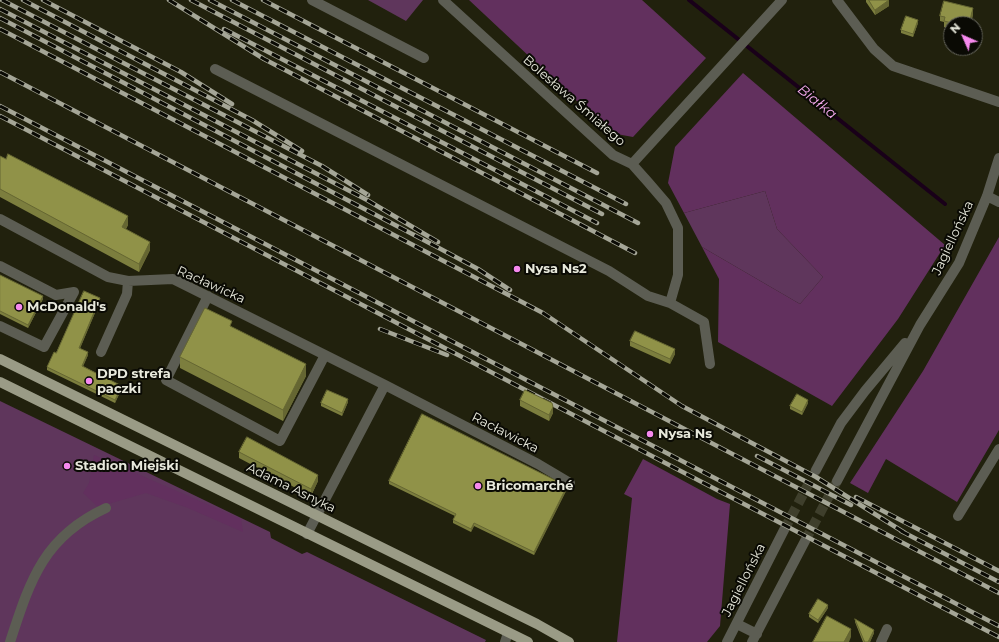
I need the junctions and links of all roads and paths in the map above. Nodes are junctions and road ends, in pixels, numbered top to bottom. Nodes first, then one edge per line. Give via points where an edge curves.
1 (312, 0) edge
2 (443, 0) edge
3 (782, 0) edge
4 (837, 0) edge
5 (424, 58) dead end
6 (215, 69) dead end
7 (999, 102) edge
8 (999, 158) edge
9 (632, 164) junction
10 (987, 196) junction
11 (999, 202) edge
12 (0, 219) edge
13 (0, 266) edge
14 (128, 281) junction
15 (208, 296) junction
16 (670, 303) junction
17 (920, 325) junction
18 (0, 326) edge
19 (101, 352) dead end
20 (325, 355) junction
21 (0, 359) edge
22 (710, 364) dead end
23 (0, 382) edge
24 (385, 385) junction
25 (999, 449) edge
26 (816, 470) tunnel mouth
27 (837, 481) tunnel mouth
28 (570, 483) dead end
29 (106, 508) dead end
30 (316, 515) junction
31 (958, 516) dead end
32 (784, 530) tunnel mouth
33 (307, 534) junction
34 (805, 541) tunnel mouth
35 (737, 624) junction
36 (887, 629) dead end
37 (507, 637) edge
38 (755, 638) edge
39 (10, 642) edge
40 (528, 642) edge
41 (569, 642) edge
42 (727, 642) edge
43 (881, 642) edge

1 - 5 street
2 - 9 street, Bolesława Śmiałego via 613,155
3 - 9 street
4 - 7 street via 874,49 893,66
6 - 16 street via 609,272 648,296
8 - 10 street, Jagiellońska
9 - 16 street via 666,203 678,228 678,275
10 - 11 street
10 - 17 street, Jagiellońska via 959,263
12 - 14 street, Racławicka via 108,276
13 - 18 street via 56,294 74,292 44,347
14 - 15 street, Racławicka via 173,280
14 - 19 street via 126,294
15 - 20 street, Racławicka
15 - 20 street via 166,380 280,441
16 - 22 street via 704,322
17 - 26 street, Jagiellońska via 864,391 841,423
17 - 27 street, Jagiellońska
20 - 24 street, Racławicka
21 - 30 main road, Adama Asnyka
23 - 33 main road
24 - 28 street, Racławicka
24 - 30 street
25 - 31 street
29 - 39 street via 85,518 55,545 38,568 27,589
30 - 33 street
30 - 41 main road, Adama Asnyka via 530,620
32 - 35 street, Jagiellońska
33 - 37 main road
34 - 38 street
35 - 38 street
35 - 42 street, Jagiellońska
36 - 43 street
37 - 40 main road

